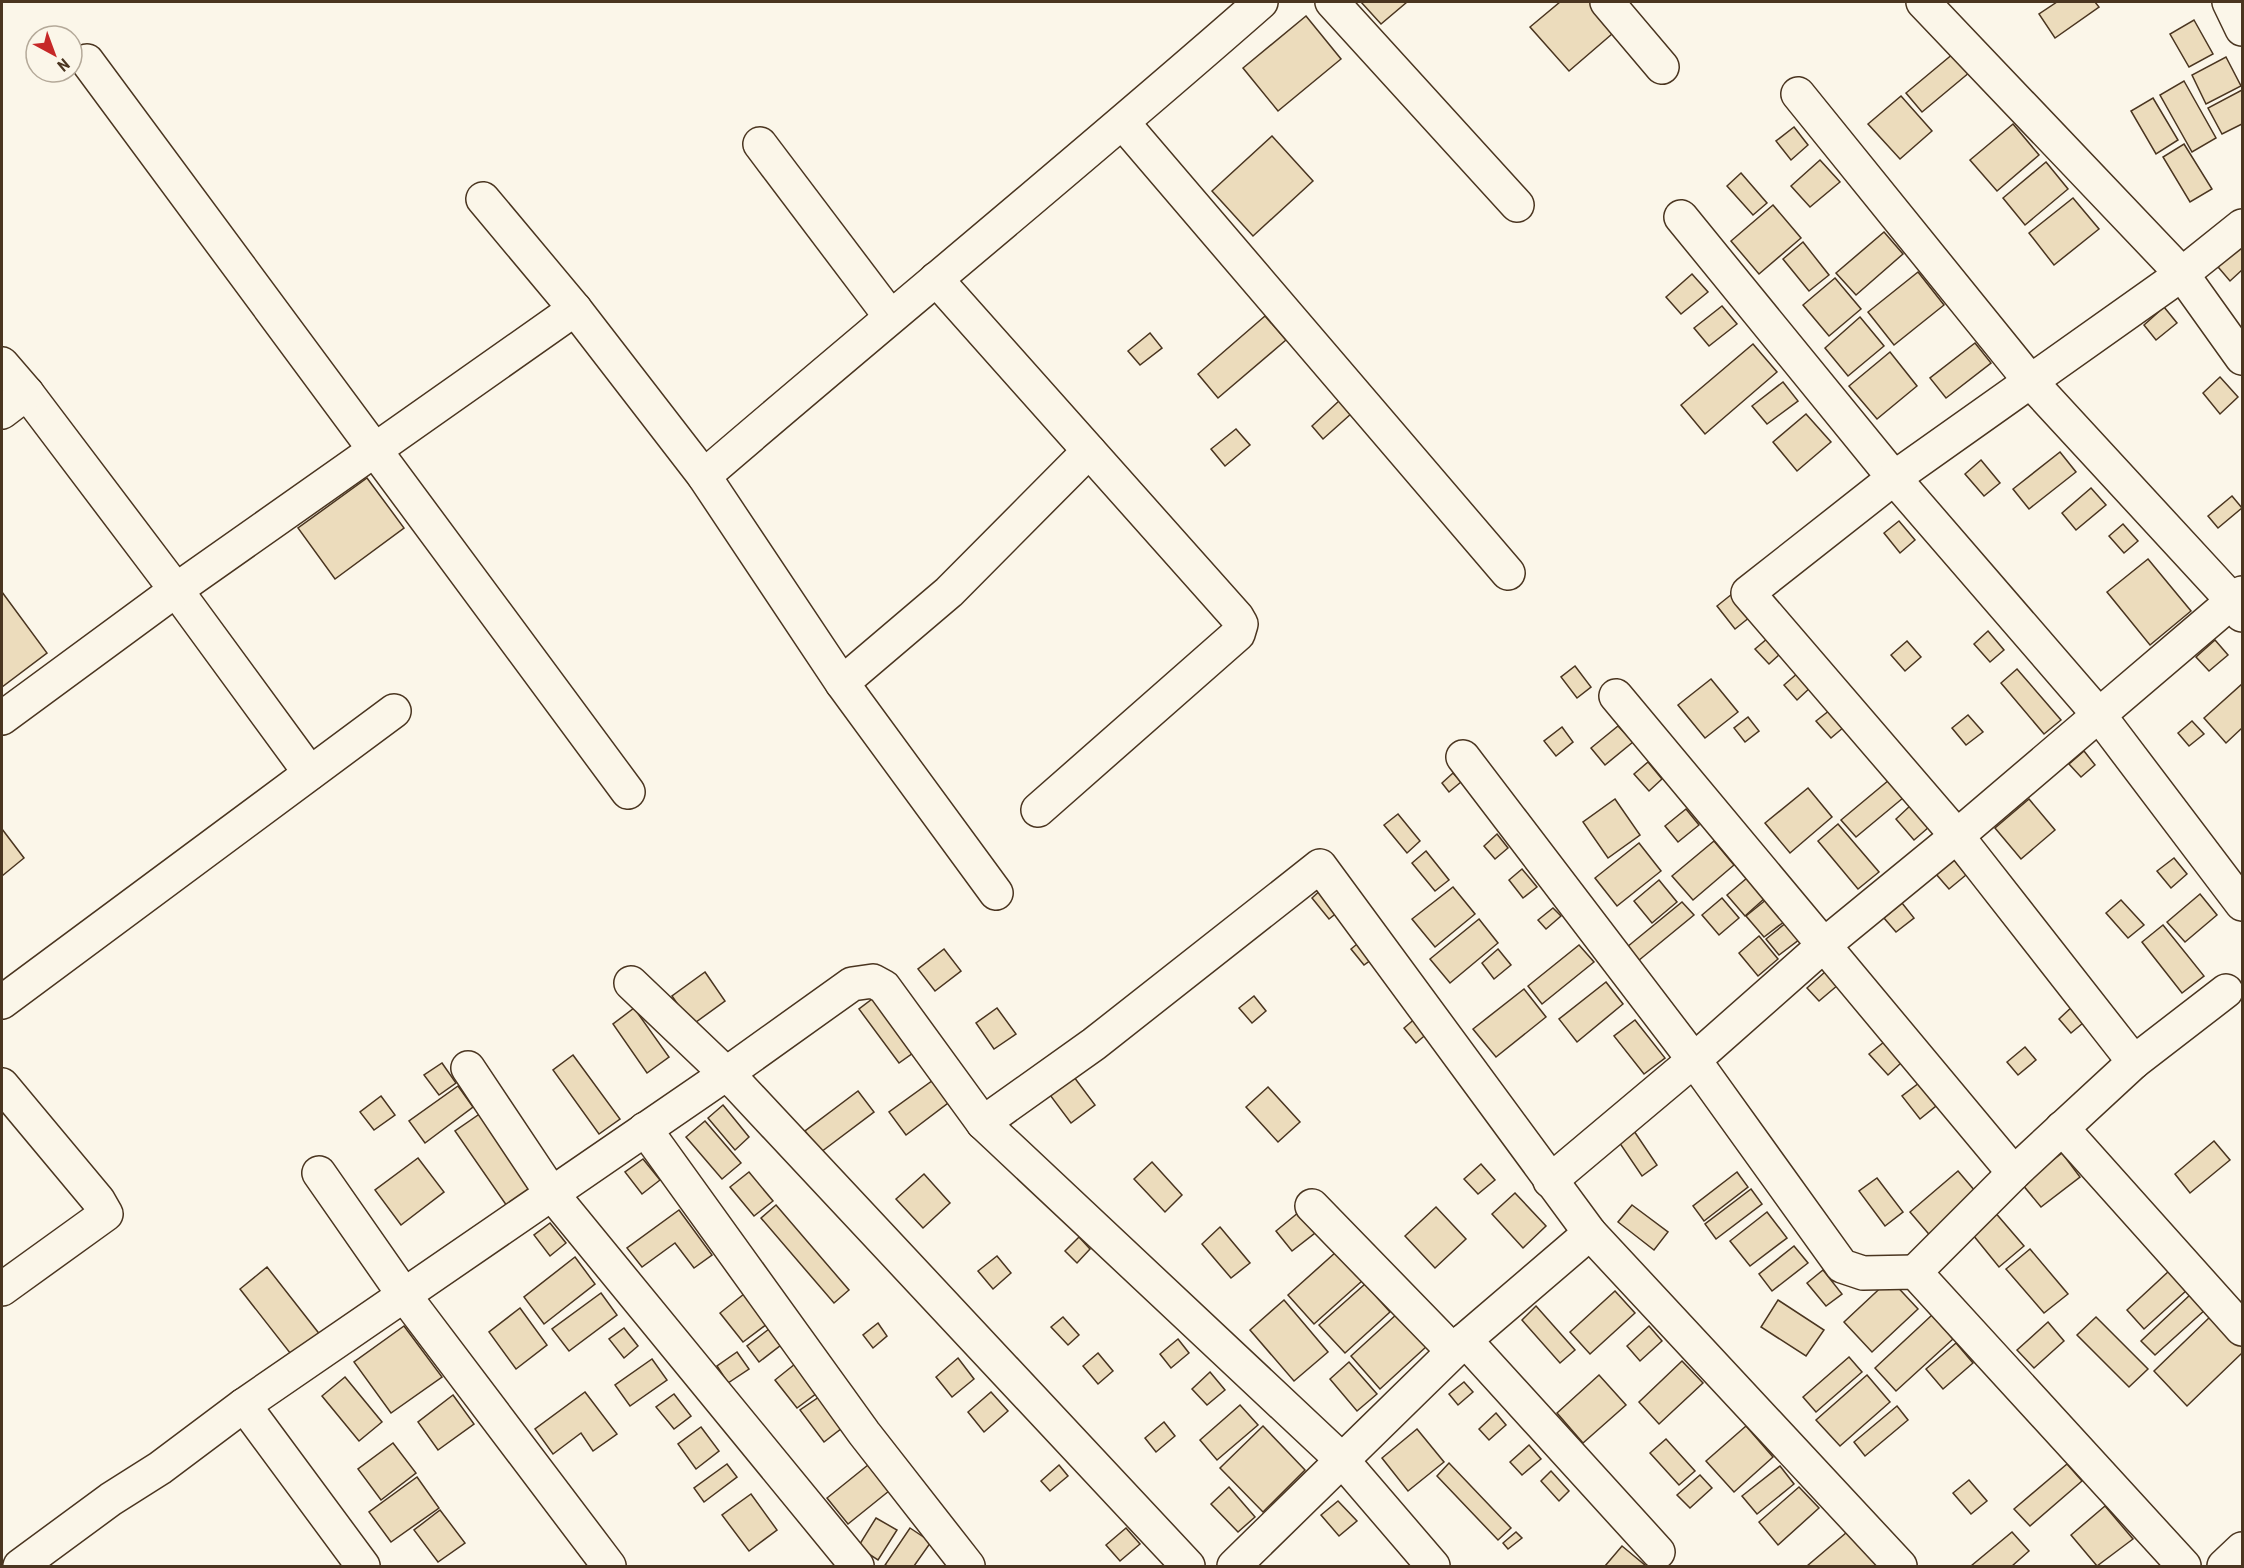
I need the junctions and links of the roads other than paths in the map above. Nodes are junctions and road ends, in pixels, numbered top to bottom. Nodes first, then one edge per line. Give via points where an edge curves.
1 (1261, 2) edge
2 (1332, 2) edge
3 (1607, 2) edge
4 (2229, 2) edge
5 (1930, 9) edge
6 (2242, 30) edge
7 (87, 61) dead end
8 (1662, 67) dead end
9 (1798, 93) dead end
10 (1124, 123) junction
11 (760, 144) dead end
12 (483, 199) dead end
13 (1516, 205) dead end
14 (1681, 217) dead end
15 (2242, 226) edge
16 (2182, 274) junction
17 (936, 279) junction
18 (574, 309) junction
19 (890, 316) junction
20 (2242, 358) edge
21 (2, 364) edge
22 (2031, 382) junction
23 (14, 403) edge
24 (374, 449) junction
25 (1089, 451) junction
26 (704, 476) junction
27 (1894, 478) junction
28 (1508, 573) dead end
29 (176, 590) junction
30 (2239, 603) edge
31 (842, 684) junction
32 (1616, 696) dead end
33 (394, 711) dead end
34 (2099, 715) junction
35 (2, 718) edge
36 (1463, 757) dead end
37 (310, 773) junction
38 (628, 792) dead end
39 (1038, 810) dead end
40 (1957, 836) junction
41 (996, 893) dead end
42 (2242, 904) edge
43 (1824, 945) junction
44 (631, 983) dead end
45 (2237, 993) edge
46 (2, 1002) edge
47 (1694, 1060) junction
48 (2133, 1062) junction
49 (468, 1068) dead end
50 (726, 1074) junction
51 (2, 1085) edge
52 (983, 1123) junction
53 (2062, 1128) junction
54 (645, 1129) junction
55 (319, 1173) dead end
56 (2014, 1173) junction
57 (1551, 1181) junction
58 (552, 1194) junction
59 (1312, 1206) dead end
60 (1590, 1233) junction
61 (1914, 1272) junction
62 (2, 1289) edge
63 (404, 1295) junction
64 (2242, 1329) edge
65 (1459, 1346) junction
66 (244, 1405) junction
67 (1342, 1460) junction
68 (2242, 1549) edge
69 (1658, 1552) dead end
70 (37, 1562) edge
71 (363, 1566) edge
72 (609, 1566) edge
73 (857, 1566) edge
74 (968, 1566) edge
75 (1188, 1566) edge
76 (1234, 1566) edge
77 (1434, 1566) edge
78 (1900, 1566) edge
79 (2184, 1566) edge
80 (2224, 1566) edge

1 - 10 street
2 - 13 street
3 - 8 street
4 - 6 street
5 - 16 street
7 - 24 street
9 - 22 street
10 - 17 street
10 - 28 street
11 - 19 street
12 - 18 street
14 - 27 street
15 - 16 street
16 - 20 street
16 - 22 street
17 - 19 street
17 - 25 street
18 - 24 street
18 - 26 street
19 - 26 street
21 - 23 street
22 - 27 street
22 - 30 street
23 - 29 street
24 - 29 street
24 - 38 street
25 - 31 street via 949,592
25 - 39 street via 1241,624 1238,634
26 - 31 street
27 - 34 street
27 - 40 street via 1748,593
29 - 35 street
29 - 37 street
30 - 34 street
31 - 41 street
32 - 43 street
33 - 37 street
34 - 40 street
34 - 42 street
36 - 47 street
37 - 46 street
40 - 43 street
40 - 48 street
43 - 47 street
43 - 56 street
44 - 50 street
45 - 48 street
47 - 57 street
47 - 61 street via 1842,1266 1863,1273
48 - 53 street
49 - 58 street
50 - 52 street via 852,984 873,981 884,987
50 - 54 street
50 - 75 street
51 - 62 street via 106,1214
52 - 57 street via 1094,1044 1320,867
52 - 67 street
53 - 56 street
53 - 64 street
54 - 58 street
54 - 74 street via 864,1433
55 - 63 street
56 - 61 street
57 - 60 street
58 - 63 street
58 - 73 street
59 - 65 street
60 - 65 street
60 - 78 street
61 - 79 street
63 - 66 street
63 - 72 street
65 - 67 street
65 - 69 street
66 - 70 street via 111,1499
66 - 71 street
67 - 76 street
67 - 77 street
68 - 80 street

